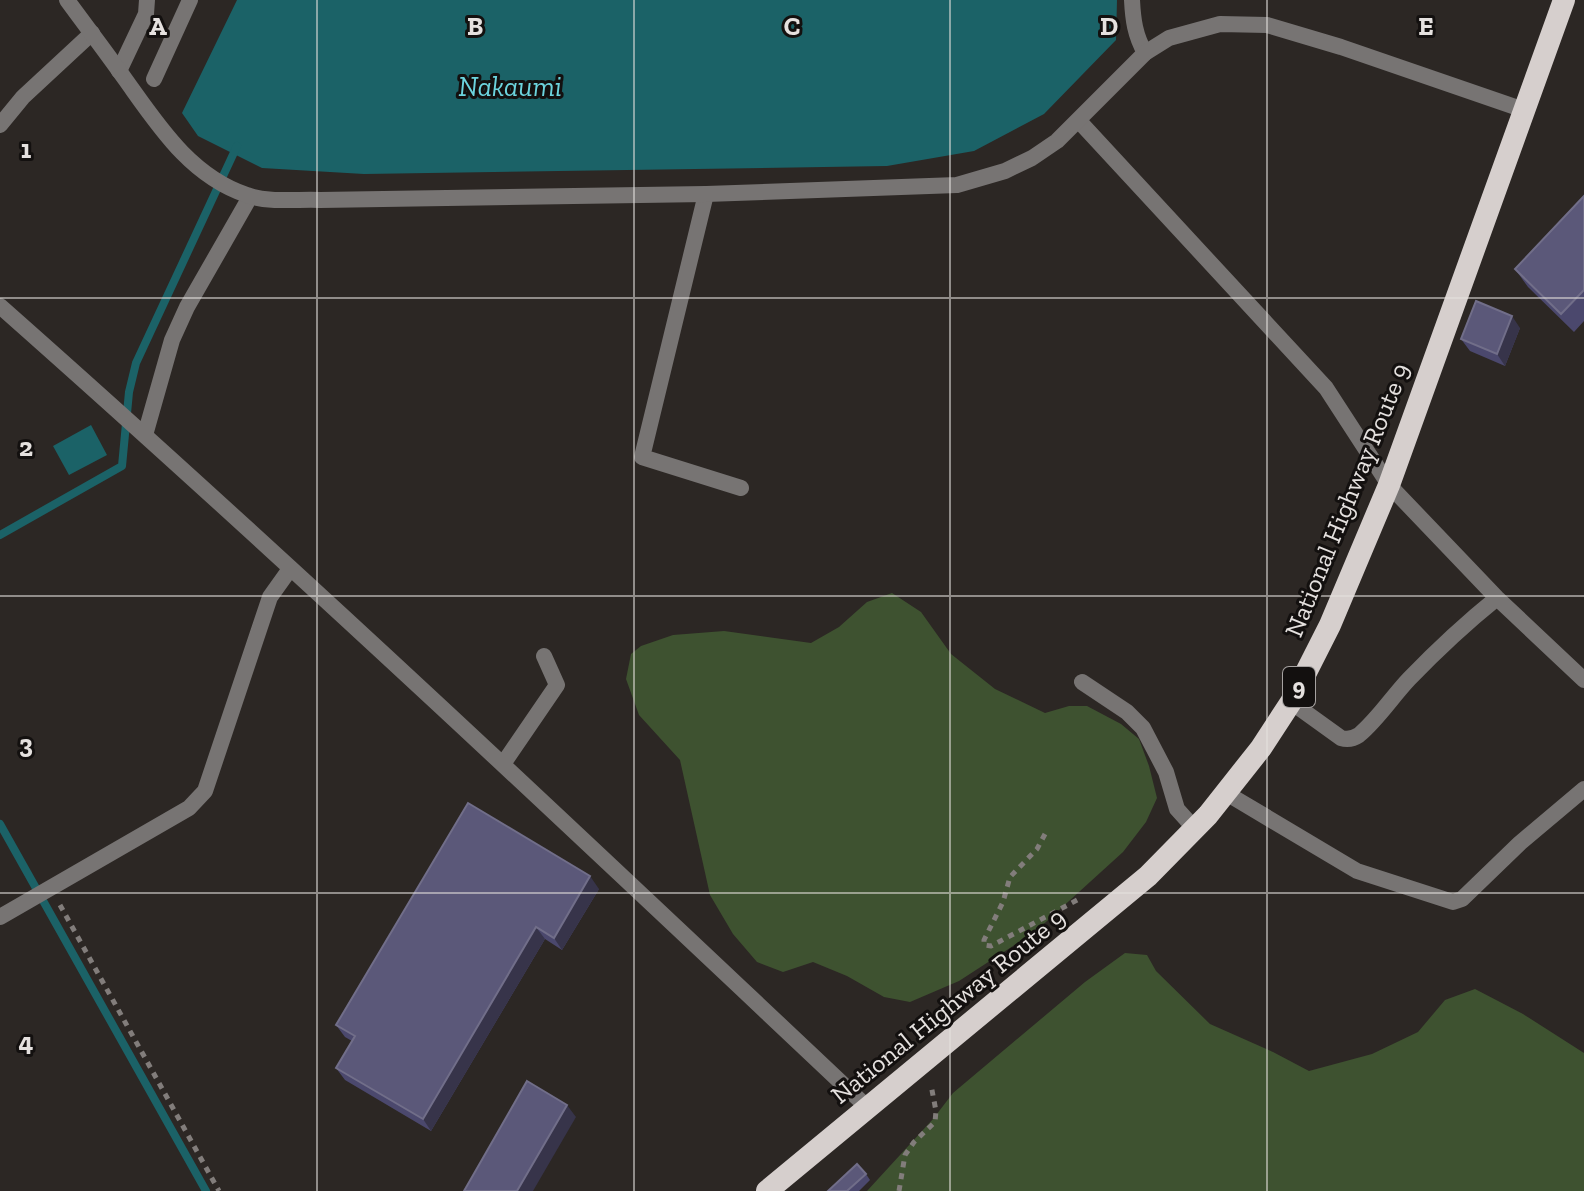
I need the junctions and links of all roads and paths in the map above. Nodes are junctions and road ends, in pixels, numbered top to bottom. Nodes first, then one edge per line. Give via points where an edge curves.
1 (67, 0) edge
2 (190, 0) edge
3 (1132, 0) edge
4 (1564, 0) edge
5 (149, 1) edge
6 (92, 33) junction
7 (1145, 53) junction
8 (119, 71) junction
9 (154, 79) dead end
10 (1524, 110) junction
11 (1079, 121) junction
12 (0, 125) edge
13 (706, 194) junction
14 (250, 197) junction
15 (0, 306) edge
16 (145, 435) junction
17 (1389, 485) junction
18 (741, 488) dead end
19 (290, 569) junction
20 (1497, 598) junction
21 (544, 656) dead end
22 (1584, 680) edge
23 (1082, 682) dead end
24 (1291, 702) junction
25 (503, 764) junction
26 (1584, 789) edge
27 (1226, 793) junction
28 (1195, 829) junction
29 (1045, 834) dead end
30 (50, 889) junction
31 (1087, 903) dead end
32 (0, 917) edge
33 (917, 1067) junction
34 (867, 1107) junction
35 (219, 1191) edge
36 (767, 1191) edge
37 (899, 1191) edge

1 - 6 street
2 - 9 street
3 - 7 street via 1133,24
4 - 10 highway, National Highway Route 9 / 9
5 - 8 street
6 - 8 street
6 - 12 street
7 - 10 street via 1169,38 1220,24 1267,25
7 - 11 street
8 - 14 street via 178,149 208,176
10 - 17 highway, National Highway Route 9 / 9
11 - 13 street via 1032,158 957,185
11 - 17 street via 1326,388
13 - 14 street
13 - 18 street via 642,457
14 - 16 street via 172,340
15 - 16 street
16 - 19 street
17 - 20 street
17 - 24 highway, National Highway Route 9 / 9
19 - 25 street
19 - 30 street via 270,597 205,791 189,808
20 - 22 street
20 - 24 street via 1433,655 1357,736 1341,738
21 - 25 street via 557,685
23 - 28 street via 1143,728 1166,772 1177,809
24 - 27 highway, National Highway Route 9 / 9
25 - 34 street
26 - 27 street via 1453,902 1357,871
27 - 28 highway, National Highway Route 9 / 9
28 - 33 highway, National Highway Route 9 / 9 via 1137,886
29 - 31 path via 1010,877 984,945 1082,897
30 - 32 street
30 - 35 path
33 - 34 highway, National Highway Route 9 / 9
33 - 37 path via 932,1087 935,1122 905,1155
34 - 36 highway, National Highway Route 9 / 9

